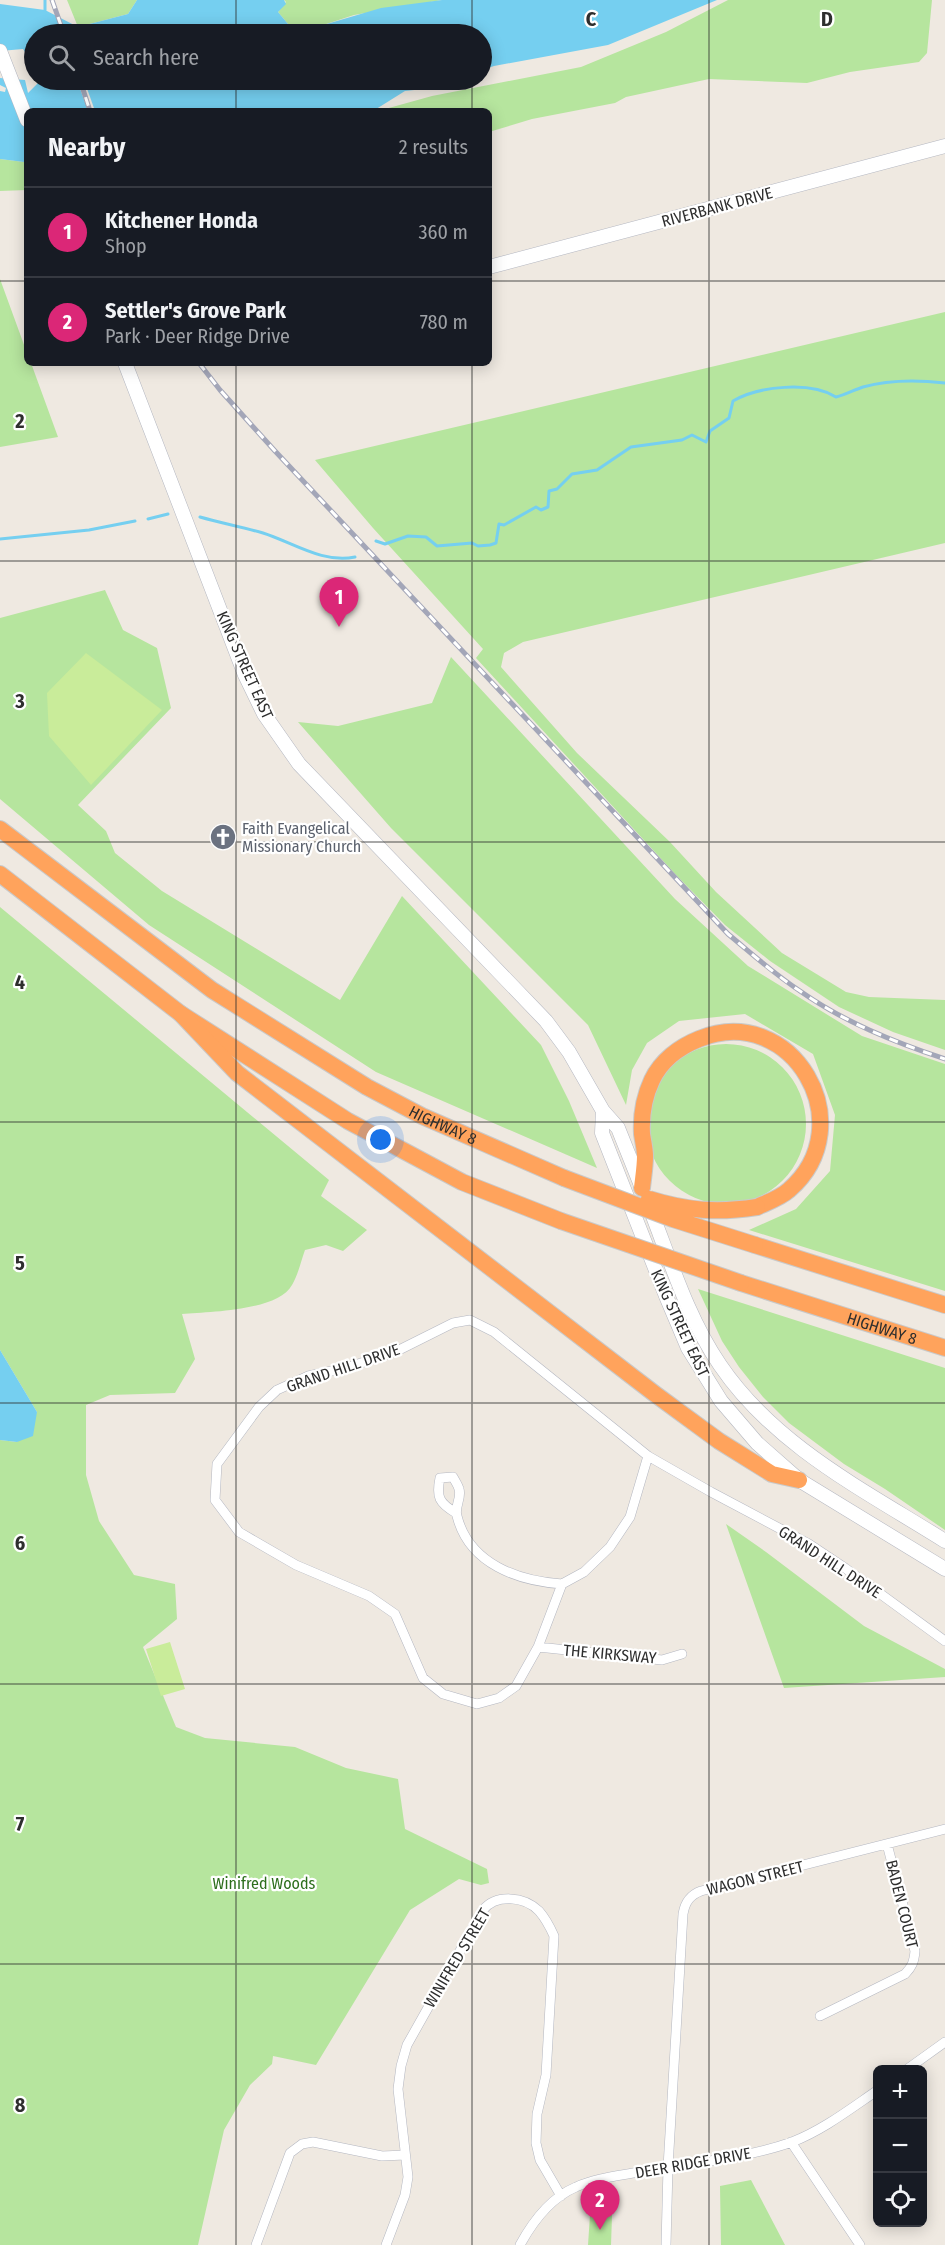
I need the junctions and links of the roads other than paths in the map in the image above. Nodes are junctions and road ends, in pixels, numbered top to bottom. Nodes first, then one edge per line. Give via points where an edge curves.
1 (0, 51) edge
2 (24, 112) edge
3 (945, 146) edge
4 (492, 266) edge
5 (126, 366) edge
6 (0, 829) edge
7 (0, 874) edge
8 (181, 1014) junction
9 (603, 1111) junction
10 (564, 1179) junction
11 (642, 1188) junction
12 (945, 1305) edge
13 (945, 1348) edge
14 (648, 1456) junction
15 (799, 1480) junction
16 (456, 1513) dead end
17 (945, 1541) edge
18 (945, 1569) edge
19 (562, 1584) junction
20 (945, 1641) edge
21 (538, 1647) junction
22 (682, 1654) dead end
23 (945, 1829) edge
24 (887, 1844) junction
25 (820, 2016) dead end
26 (945, 2042) edge
27 (913, 2065) edge
28 (873, 2093) edge
29 (791, 2142) junction
30 (405, 2156) junction
31 (668, 2167) junction
32 (561, 2196) junction
33 (256, 2245) edge
34 (386, 2245) edge
35 (520, 2245) edge
36 (666, 2245) edge
37 (860, 2245) edge

1 - 2 main road
3 - 4 main road, RIVERBANK DRIVE
5 - 9 main road, KING STREET EAST via 237,655 279,739 322,790 546,1022 569,1052
6 - 10 highway, HIGHWAY 8 via 212,990 367,1088
7 - 8 highway, HIGHWAY 8
8 - 13 highway, HIGHWAY 8, bridge via 348,1121 462,1182 741,1283
8 - 15 highway via 237,1073 655,1394 772,1474
9 - 11 main road, KING STREET EAST via 618,1128
9 - 15 main road, KING STREET EAST via 602,1133 666,1296 704,1377 757,1443
10 - 11 highway, bridge via 588,1179 691,1210 757,1207 788,1191 812,1160 820,1127 816,1092 808,1076 794,1058 759,1036 742,1032 709,1035 683,1046 660,1066 646,1095 642,1114
10 - 12 highway, HIGHWAY 8, bridge via 673,1219
11 - 17 main road, KING STREET EAST via 703,1335 719,1364 760,1414 824,1465
14 - 19 street via 630,1517 610,1547 584,1572
14 - 20 street, GRAND HILL DRIVE via 809,1544
14 - 21 street, GRAND HILL DRIVE via 494,1332 470,1320 453,1323 397,1351 308,1376 277,1390 259,1407 217,1464 215,1500 239,1532 296,1565 369,1596 395,1614 423,1678 443,1694 477,1704 499,1698 516,1686
15 - 18 main road, KING STREET EAST
16 - 19 street via 463,1536 505,1572 537,1582
19 - 21 street, GRAND HILL DRIVE
21 - 22 street, THE KIRKSWAY via 662,1660
23 - 24 street, WAGON STREET
24 - 25 street, BADEN COURT via 915,1952 911,1968
24 - 31 street, WAGON STREET via 699,1892 687,1902 683,1914
26 - 27 street
28 - 29 street, DEER RIDGE DRIVE via 835,2120
29 - 31 street, DEER RIDGE DRIVE via 762,2151
29 - 37 street
30 - 32 street, WINIFRED STREET via 398,2089 407,2044 483,1910 495,1900 525,1902 538,1910 554,1936 546,2075 537,2114 536,2143 540,2160
30 - 33 street via 382,2156 312,2142 296,2147 290,2153
30 - 34 street, WINIFRED STREET via 405,2195
31 - 32 street, DEER RIDGE DRIVE via 591,2181
31 - 36 street, WAGON STREET
32 - 35 street, DEER RIDGE DRIVE via 544,2210

